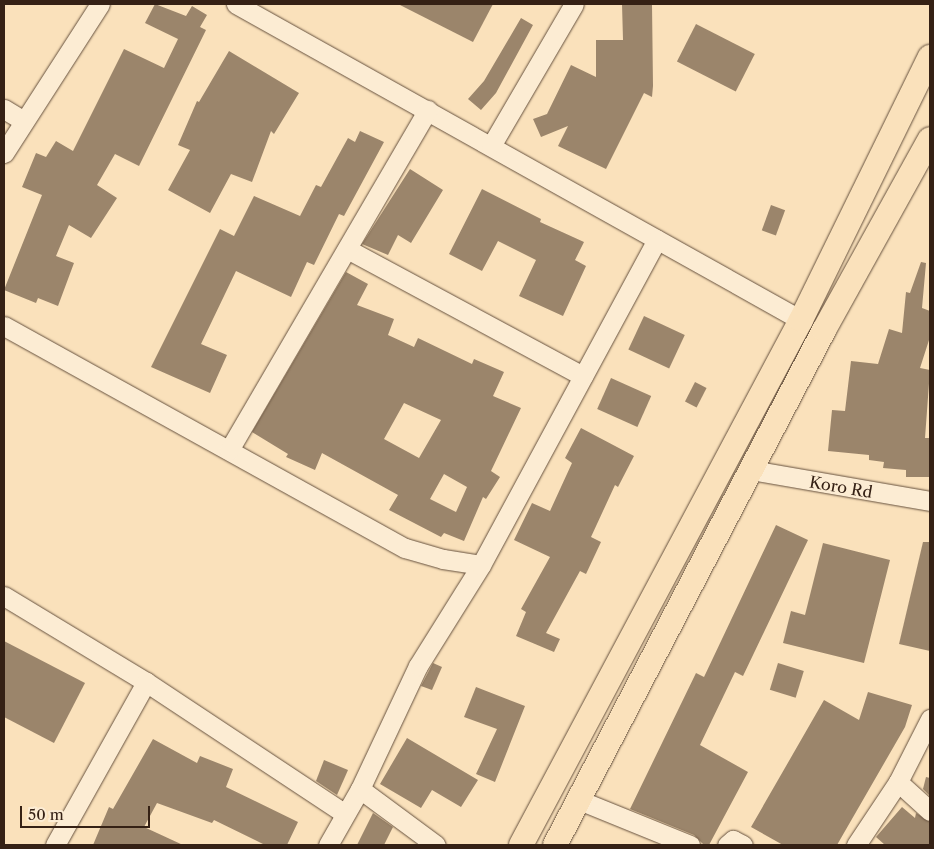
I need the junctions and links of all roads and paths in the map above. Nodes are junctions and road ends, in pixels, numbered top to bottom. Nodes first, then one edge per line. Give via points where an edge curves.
1 (100, 4) edge
2 (236, 4) edge
3 (574, 4) edge
4 (930, 57) edge
5 (4, 109) edge
6 (428, 110) junction
7 (24, 121) junction
8 (930, 139) edge
9 (491, 146) junction
10 (4, 153) edge
11 (657, 239) junction
12 (347, 249) junction
13 (801, 320) junction
14 (4, 326) edge
15 (583, 376) junction
16 (229, 450) junction
17 (751, 470) junction
18 (930, 501) edge
19 (481, 565) junction
20 (4, 596) edge
21 (146, 682) junction
22 (930, 718) edge
23 (898, 782) junction
24 (360, 789) junction
25 (579, 800) junction
26 (930, 811) edge
27 (344, 813) junction
28 (55, 845) edge
29 (328, 845) edge
30 (436, 845) edge
31 (521, 845) edge
32 (555, 845) edge
33 (690, 845) edge
34 (727, 845) edge
35 (744, 845) edge
36 (856, 845) edge

1 - 7 street
2 - 6 street
3 - 9 street
4 - 13 main road
5 - 7 street
6 - 9 street
6 - 12 street
7 - 10 street
8 - 17 main road
9 - 11 street
11 - 13 street
11 - 15 street
12 - 15 street
12 - 16 street
13 - 31 main road
14 - 16 street
15 - 19 street
16 - 19 street via 405,548
17 - 18 street, Koro Rd
17 - 25 main road
19 - 24 street via 418,666
20 - 21 street
21 - 27 street
21 - 28 street
22 - 23 street
23 - 26 street
23 - 36 street
24 - 27 street
24 - 30 street
25 - 32 main road
25 - 33 street
27 - 29 street
34 - 35 street via 733,840

